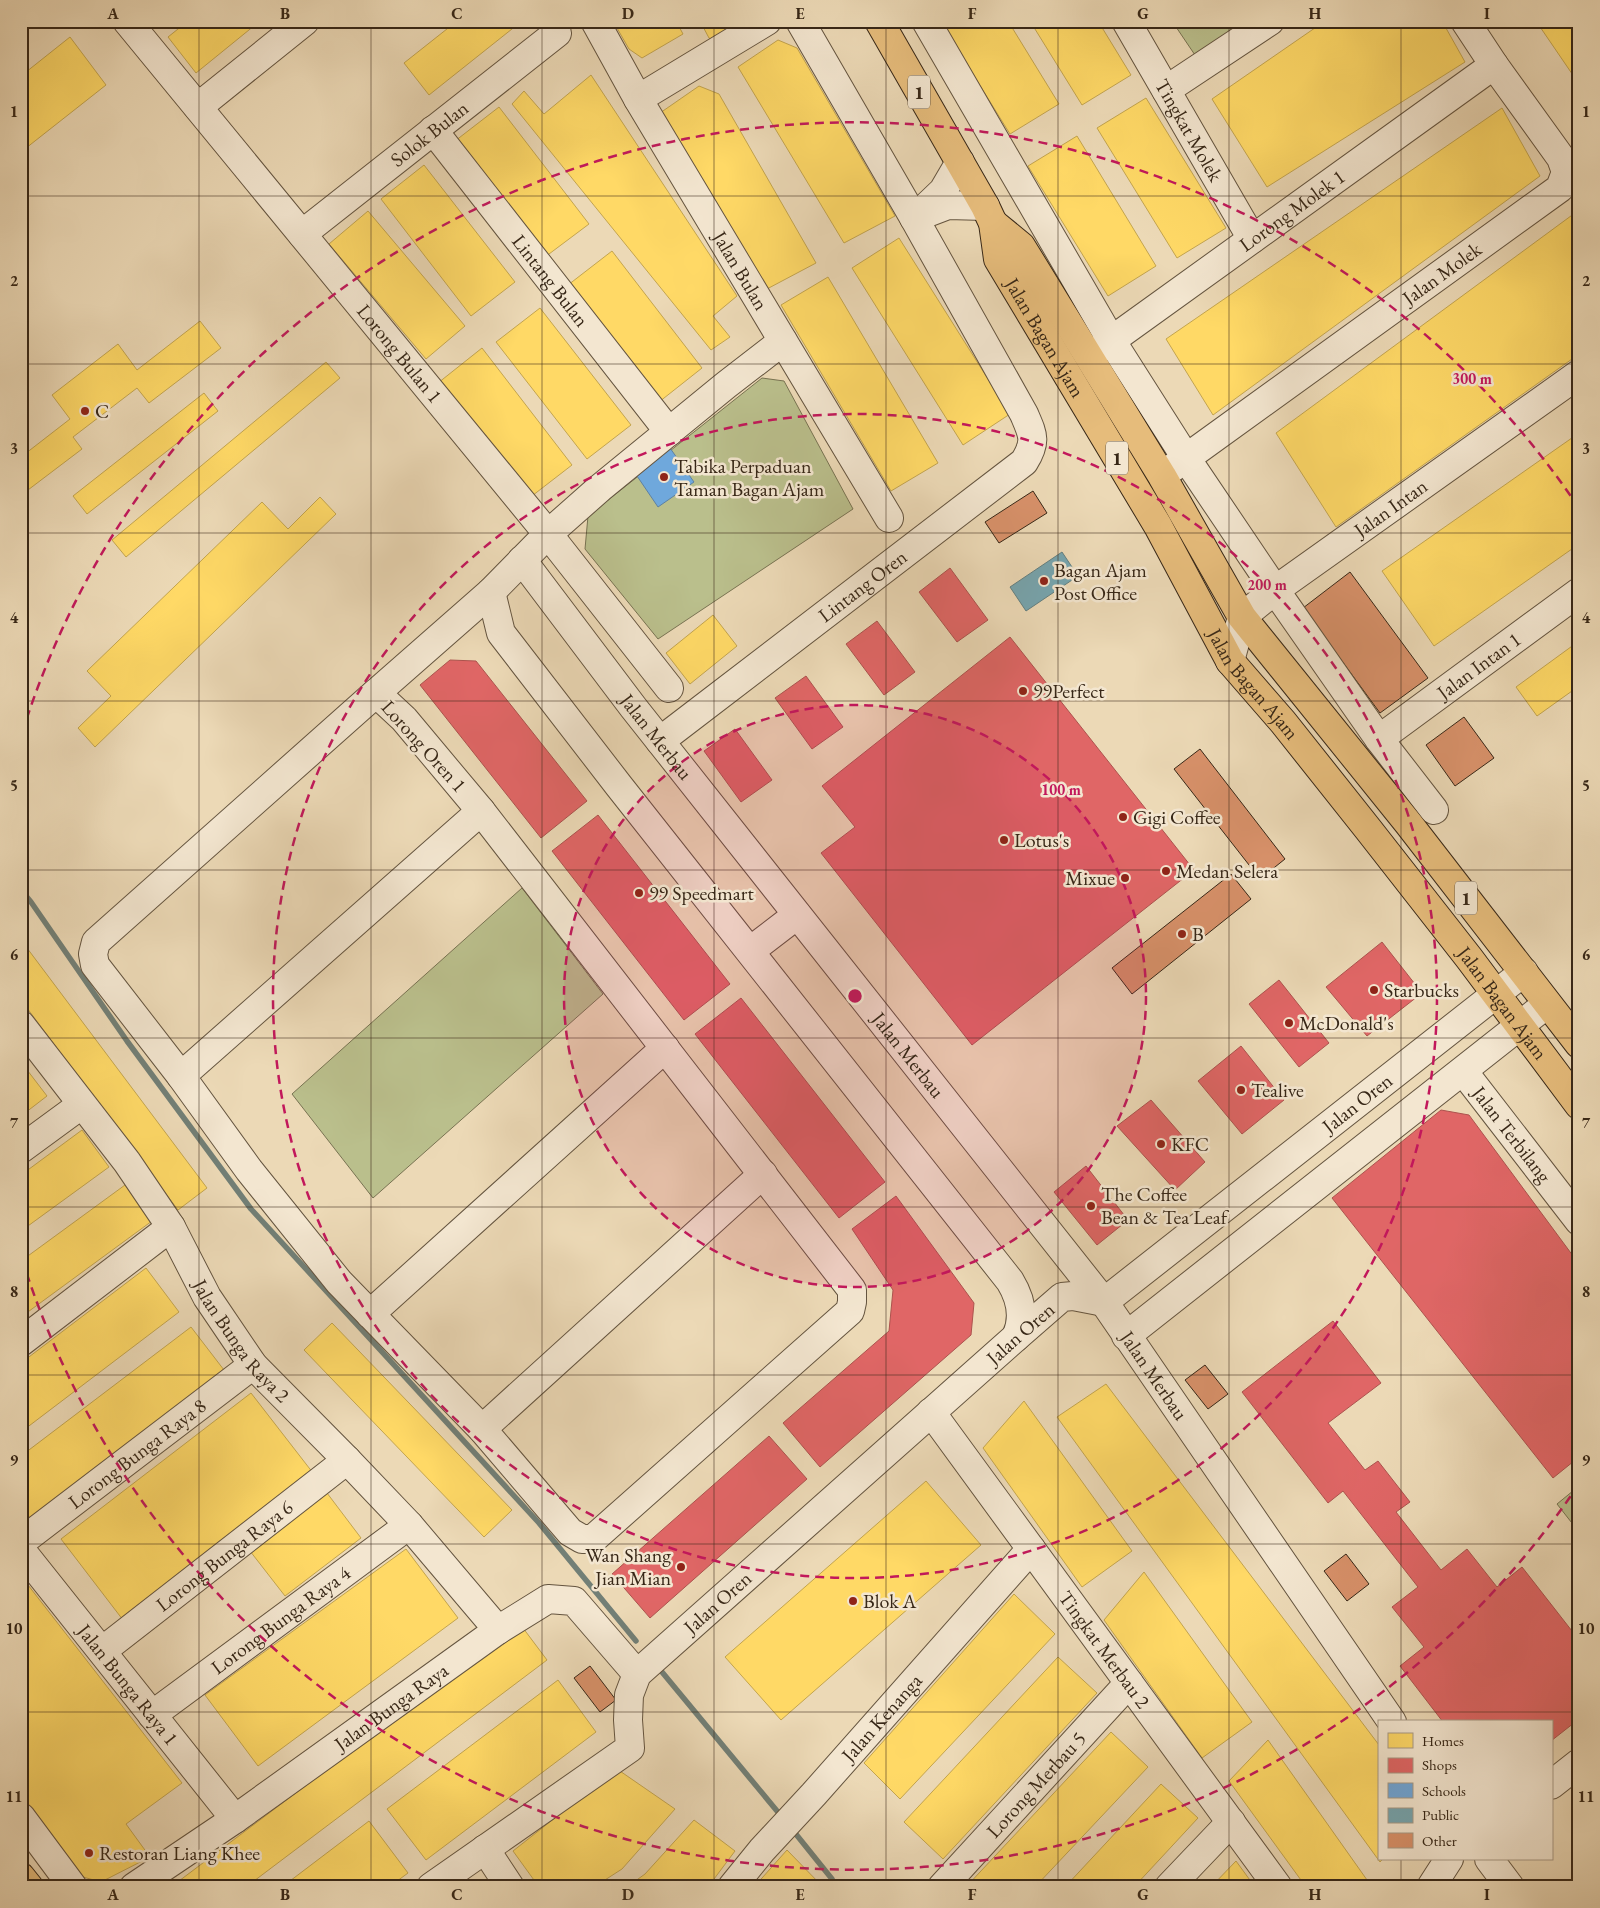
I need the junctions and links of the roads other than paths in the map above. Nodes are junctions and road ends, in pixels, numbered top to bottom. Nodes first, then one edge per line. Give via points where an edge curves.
1 (128, 21) edge
2 (305, 21) edge
3 (595, 21) edge
4 (768, 21) edge
5 (800, 21) edge
6 (879, 21) edge
7 (926, 21) edge
8 (1270, 21) edge
9 (1466, 21) edge
10 (1128, 22) edge
11 (557, 33) dead end
12 (1494, 65) junction
13 (1166, 90) junction
14 (638, 99) junction
15 (198, 107) junction
16 (433, 130) junction
17 (960, 162) junction
18 (989, 214) junction
19 (914, 218) junction
20 (302, 234) junction
21 (1252, 239) junction
22 (1112, 340) junction
23 (783, 341) junction
24 (1089, 356) junction
25 (1579, 374) edge
26 (669, 432) junction
27 (1186, 458) junction
28 (1162, 476) junction
29 (889, 518) dead end
30 (548, 534) junction
31 (522, 560) junction
32 (1275, 590) junction
33 (491, 592) junction
34 (1579, 592) edge
35 (1242, 617) junction
36 (1230, 661) junction
37 (669, 688) dead end
38 (376, 693) junction
39 (1379, 739) junction
40 (660, 741) junction
41 (1434, 810) dead end
42 (481, 811) junction
43 (797, 915) junction
44 (750, 951) junction
45 (1524, 972) junction
46 (1495, 995) junction
47 (1547, 1004) junction
48 (21, 1025) edge
49 (1520, 1026) junction
50 (1579, 1044) edge
51 (665, 1048) junction
52 (1463, 1071) junction
53 (181, 1076) junction
54 (81, 1105) junction
55 (1579, 1105) edge
56 (21, 1149) edge
57 (763, 1174) junction
58 (1221, 1210) junction
59 (1579, 1221) edge
60 (171, 1227) junction
61 (1245, 1242) junction
62 (1104, 1302) junction
63 (370, 1314) junction
64 (1126, 1336) junction
65 (1016, 1337) junction
66 (21, 1342) edge
67 (253, 1365) junction
68 (931, 1412) junction
69 (482, 1429) junction
70 (348, 1460) junction
71 (409, 1525) junction
72 (21, 1542) edge
73 (1031, 1548) junction
74 (21, 1550) edge
75 (498, 1630) junction
76 (102, 1651) junction
77 (637, 1674) junction
78 (1129, 1683) junction
79 (152, 1715) junction
80 (1391, 1720) edge
81 (1579, 1763) edge
82 (1552, 1784) edge
83 (21, 1817) edge
84 (235, 1819) junction
85 (1230, 1822) junction
86 (485, 1849) junction
87 (1448, 1860) edge
88 (1490, 1860) edge
89 (21, 1877) edge
90 (29, 1887) edge
91 (73, 1887) edge
92 (134, 1887) edge
93 (431, 1887) edge
94 (510, 1887) edge
95 (732, 1887) edge
96 (942, 1887) edge
97 (1169, 1887) edge
98 (1278, 1887) edge
99 (1431, 1887) edge
100 (1510, 1887) edge

1 - 15 street, Lorong Bulan 1
2 - 15 street
3 - 14 street, Jalan Bulan
4 - 14 street
5 - 19 street, Lintang Oren
6 - 17 main road, Jalan Bagan Ajam / 1
7 - 22 street
8 - 13 street
9 - 12 street, Jalan Molek
10 - 13 street, Tingkat Molek
11 - 16 street, Solok Bulan
12 - 21 street, Lorong Molek 1
12 - 27 street, Jalan Molek via 1561,158 1566,172 1560,188
13 - 21 street, Tingkat Molek
14 - 23 street, Jalan Bulan
15 - 20 street, Lorong Bulan 1
16 - 20 street, Solok Bulan
16 - 26 street, Lintang Bulan
17 - 18 main road, Jalan Bagan Ajam / 1
17 - 19 street via 943,191
18 - 19 street via 948,205
18 - 24 main road, Jalan Bagan Ajam / 1 via 1021,246
18 - 36 main road, Jalan Bagan Ajam / 1 via 998,259 1158,526
19 - 40 street, Lintang Oren via 1024,414 1033,436 1031,450 1024,462
20 - 30 street, Lorong Bulan 1
21 - 22 street, Lorong Molek 1
22 - 24 street, Lorong Molek 1
22 - 27 street
23 - 26 street
23 - 29 street, Jalan Bulan
24 - 28 main road, Jalan Bagan Ajam / 1
25 - 32 street, Jalan Intan
26 - 30 street
27 - 28 street, Jalan Molek
27 - 32 street
28 - 35 main road, Jalan Bagan Ajam / 1
30 - 31 street
30 - 37 street, Lorong Bulan 1
31 - 33 street
31 - 40 street, Jalan Merbau
32 - 35 street, Jalan Intan
32 - 39 street
33 - 38 street
33 - 44 street via 501,633
34 - 39 street, Jalan Intan 1
35 - 36 street
35 - 45 main road, Jalan Bagan Ajam / 1
36 - 46 main road, Jalan Bagan Ajam / 1 via 1283,722
38 - 42 street, Lorong Oren 1 via 404,719
38 - 53 street, Lorong Oren 1 via 96,942 95,965
39 - 41 street
40 - 43 street, Jalan Merbau
42 - 51 street, Lorong Oren 1
42 - 53 street
43 - 44 street
43 - 62 street, Jalan Merbau
44 - 65 street via 1010,1281 1022,1315
45 - 46 street, Jalan Oren
45 - 47 main road, Jalan Bagan Ajam / 1
46 - 49 main road, Jalan Bagan Ajam / 1
46 - 58 street, Jalan Oren
47 - 49 street, Jalan Oren
47 - 50 main road, Jalan Bagan Ajam / 1
48 - 54 street, Jalan Bunga Raya 2
49 - 52 street, Jalan Oren
49 - 55 main road, Jalan Bagan Ajam / 1
51 - 57 street, Lorong Oren 1
51 - 63 street
52 - 59 street, Jalan Terbilang
52 - 61 street, Jalan Oren
53 - 63 street via 249,1170 339,1282
54 - 56 street
54 - 60 street, Jalan Bunga Raya 2 via 127,1162
57 - 69 street
57 - 69 street, Lorong Oren 1 via 852,1290 850,1312 593,1539 582,1539 570,1532
58 - 61 street
58 - 62 street, Jalan Oren
60 - 66 street
60 - 67 street, Jalan Bunga Raya 2 via 207,1297
61 - 64 street, Jalan Oren
62 - 64 street, Jalan Merbau
62 - 65 street, Jalan Oren via 1062,1297
63 - 69 street
64 - 80 street, Jalan Merbau
65 - 68 street, Jalan Oren
67 - 70 street, Jalan Bunga Raya 2
67 - 72 street, Lorong Bunga Raya 8
68 - 73 street, Tingkat Merbau 2
68 - 77 street, Jalan Oren
70 - 71 street, Jalan Bunga Raya 2
70 - 76 street, Lorong Bunga Raya 6
71 - 75 street, Jalan Bunga Raya 2
71 - 79 street, Lorong Bunga Raya 4
73 - 78 street, Tingkat Merbau 2
73 - 95 street, Jalan Kenanga
74 - 76 street, Jalan Bunga Raya 1
75 - 77 street, Jalan Bunga Raya via 548,1599 574,1602
75 - 84 street, Jalan Bunga Raya
76 - 79 street, Jalan Bunga Raya 1
77 - 86 street via 629,1694 630,1748
78 - 85 street, Tingkat Merbau 2
78 - 96 street, Lorong Merbau 5
79 - 84 street, Jalan Bunga Raya 1
81 - 82 street
83 - 91 street
84 - 92 street, Jalan Bunga Raya
85 - 97 street
85 - 98 street, Tingkat Merbau 2
86 - 93 street
86 - 94 street
87 - 99 street
88 - 100 street
89 - 90 main road

